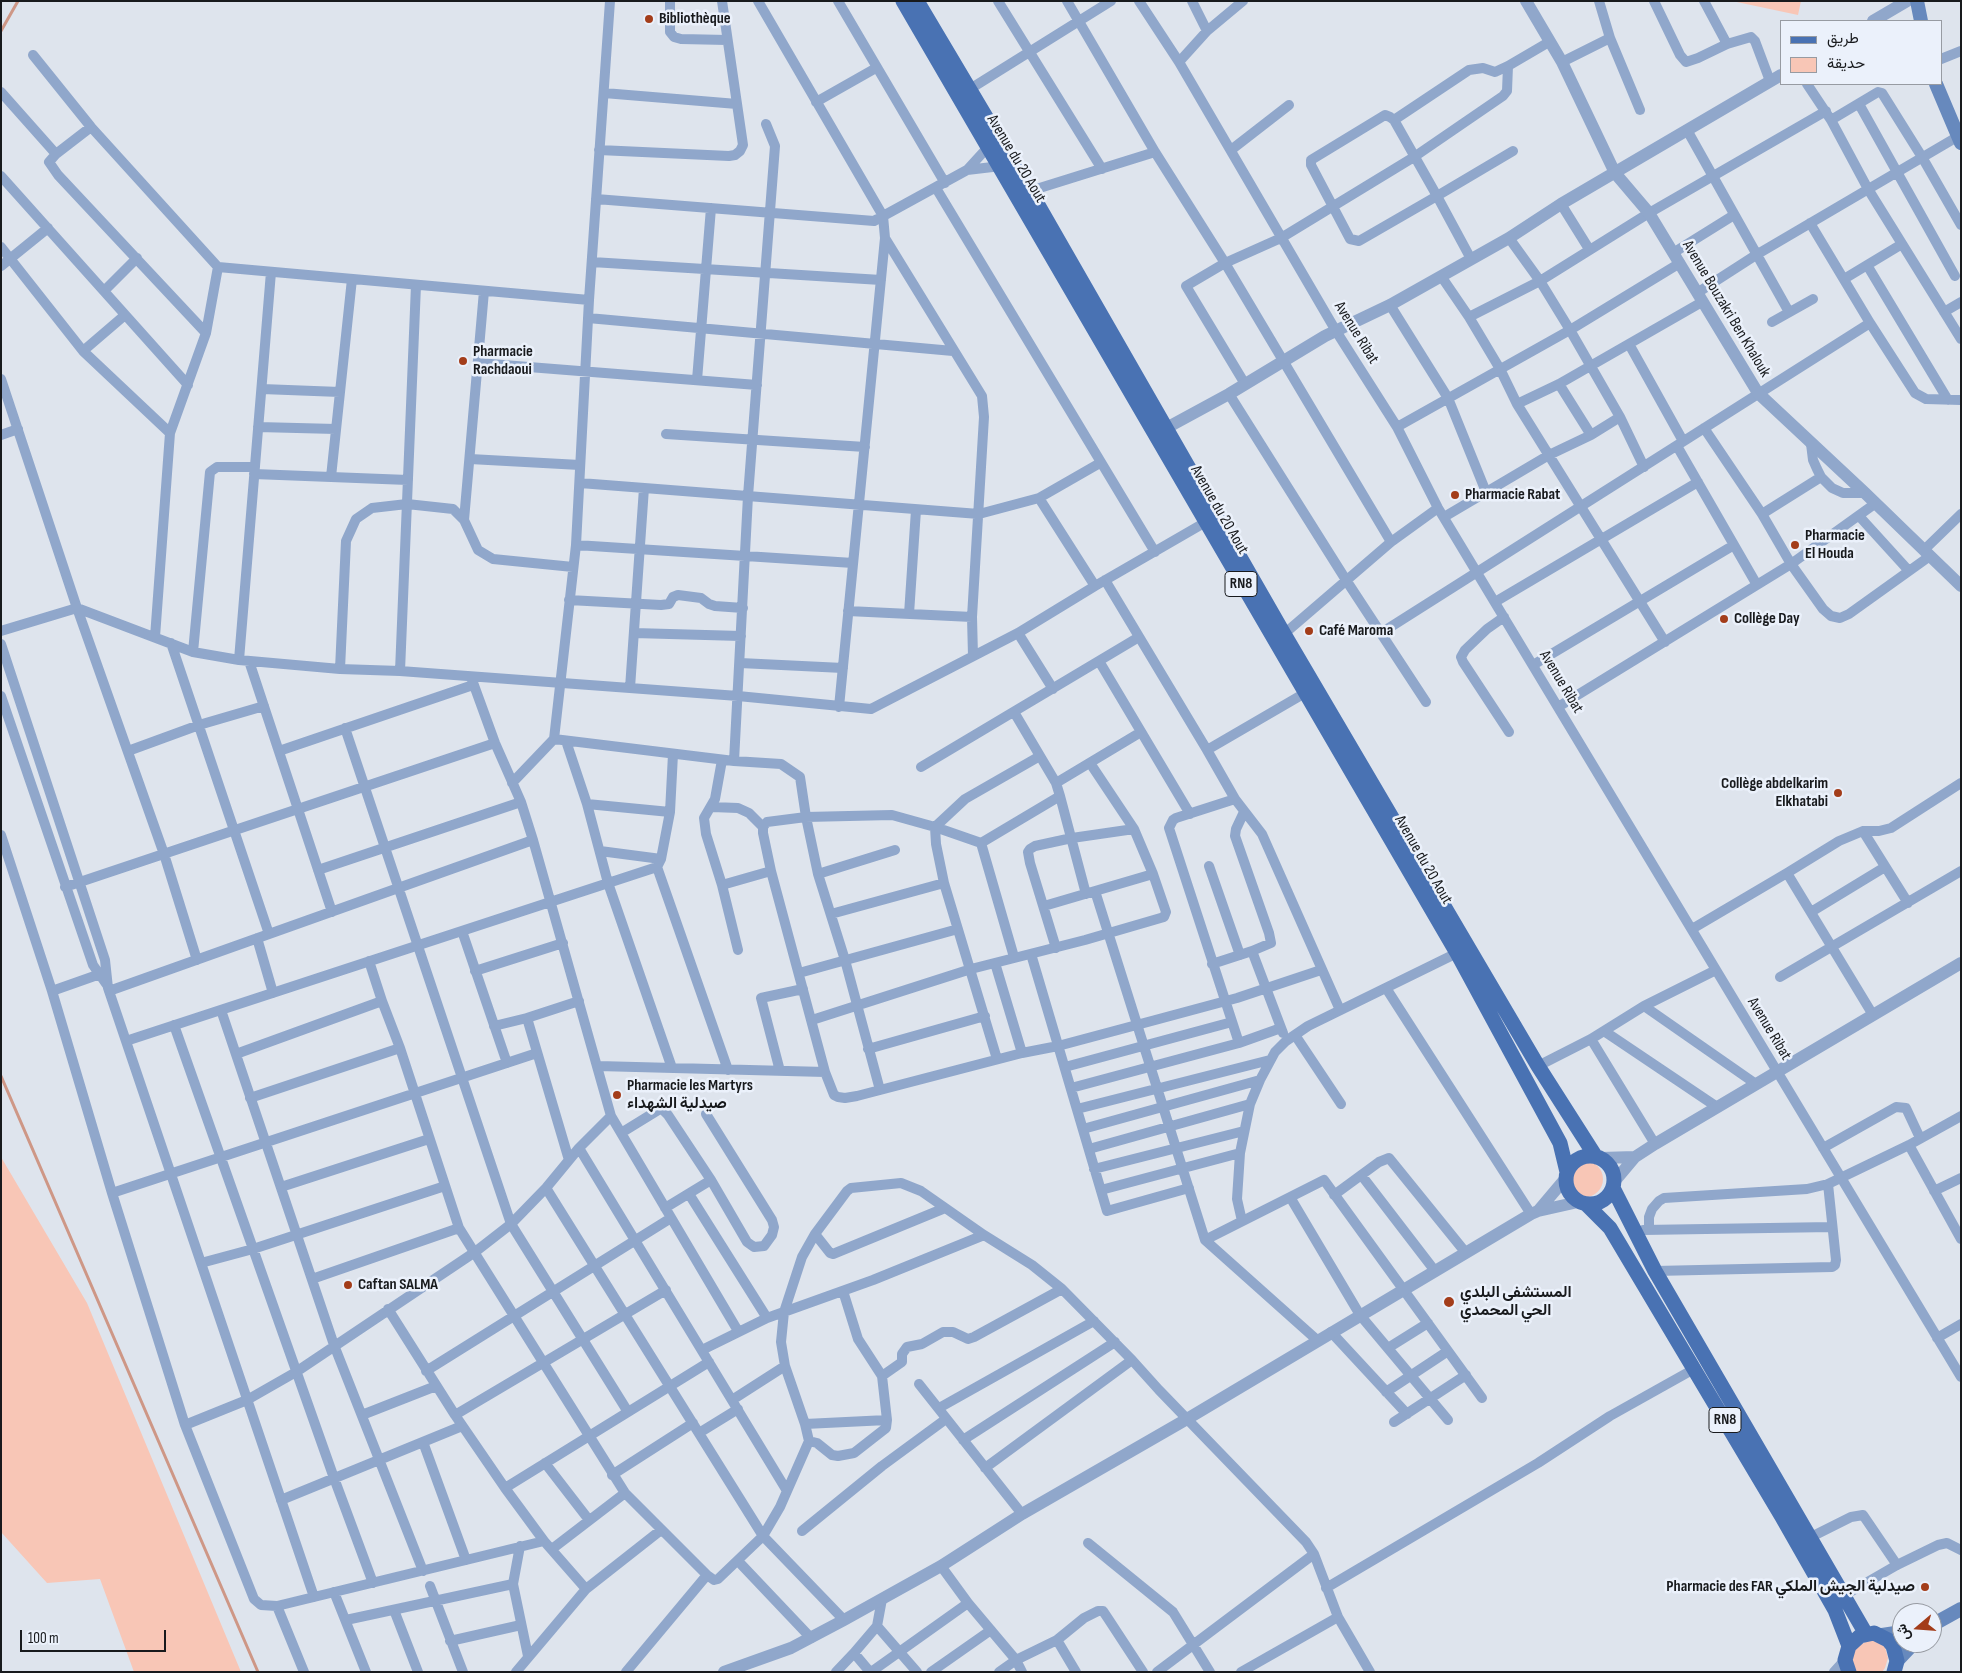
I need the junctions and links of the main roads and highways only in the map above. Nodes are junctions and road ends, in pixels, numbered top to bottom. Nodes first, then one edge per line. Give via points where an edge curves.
1 (903, 1) edge
2 (917, 1) edge
3 (1917, 1) edge
4 (1921, 20) edge
5 (1936, 85) edge
6 (1959, 140) edge
7 (1160, 431) junction
8 (1211, 520) junction
9 (1599, 1158) junction
10 (1566, 1176) junction
11 (1614, 1185) junction
12 (1582, 1203) junction
13 (1961, 1609) edge
14 (1942, 1619) edge
15 (1892, 1633) edge
16 (1874, 1634) junction
17 (1907, 1653) edge
18 (1848, 1659) edge
19 (1896, 1668) edge

1 - 7 main road, Avenue du 20 Aout / RN8
2 - 7 main road, Avenue du 20 Aout / RN8 via 1030,191
3 - 4 main road
5 - 6 main road
7 - 8 main road, Avenue du 20 Aout / RN8
8 - 9 main road, Avenue du 20 Aout / RN8 via 1284,634 1538,1066
8 - 10 main road, Avenue du 20 Aout / RN8 via 1305,693 1457,953 1560,1143
9 - 10 main road via 1578,1158 1569,1166
9 - 11 main road, RN8 via 1612,1171
10 - 12 main road, RN8 via 1568,1193
11 - 12 main road via 1600,1202
11 - 16 main road, RN8 via 1642,1230 1655,1271 1845,1595
12 - 18 main road, RN8 via 1610,1228 1797,1542 1835,1610
13 - 14 main road
15 - 16 main road
16 - 18 main road via 1860,1636
16 - 19 main road, RN8 via 1893,1646
17 - 19 main road

